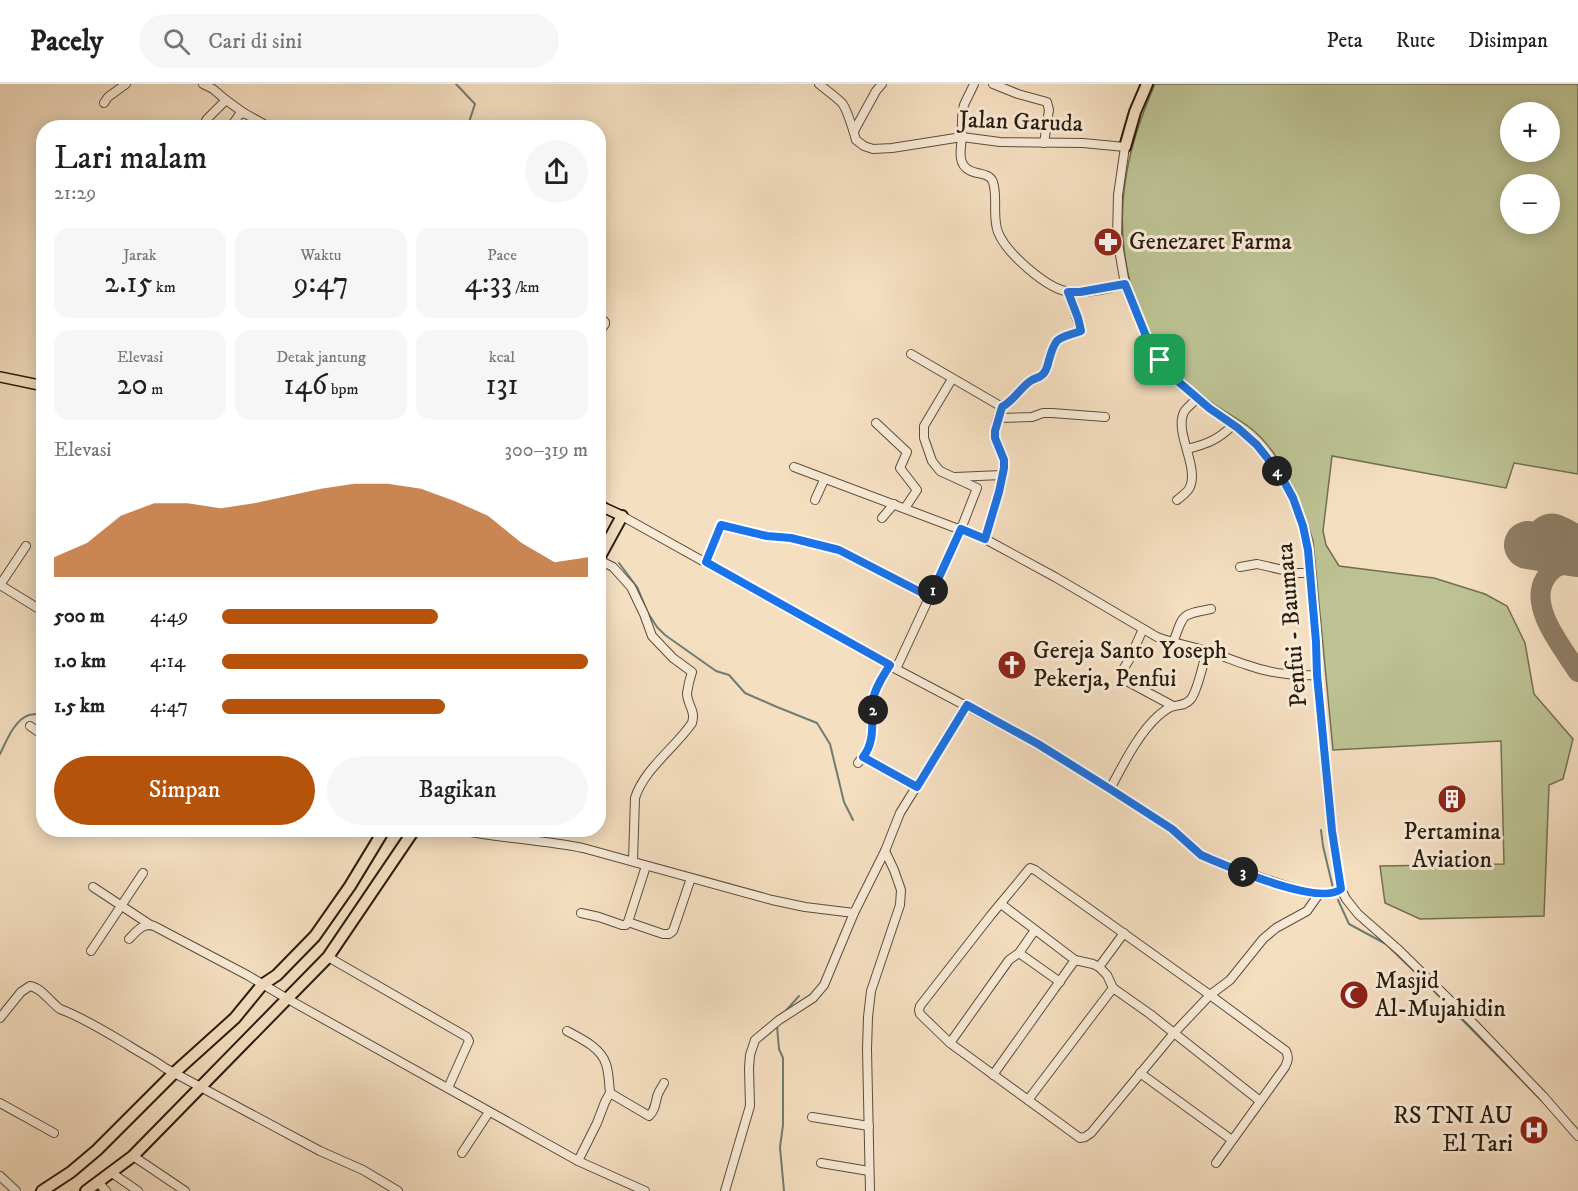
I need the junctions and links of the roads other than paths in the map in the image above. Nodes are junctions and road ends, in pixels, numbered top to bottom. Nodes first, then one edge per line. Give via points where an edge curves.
1 (126, 84) edge
2 (203, 84) edge
3 (819, 84) edge
4 (882, 84) edge
5 (974, 84) edge
6 (993, 84) edge
7 (1147, 84) edge
8 (226, 100) junction
9 (104, 103) dead end
10 (244, 113) junction
11 (206, 120) edge
12 (236, 120) edge
13 (257, 120) edge
14 (854, 131) junction
15 (962, 136) junction
16 (1044, 143) junction
17 (1125, 147) junction
18 (1125, 284) junction
19 (1068, 292) junction
20 (911, 354) dead end
21 (0, 377) edge
22 (952, 379) junction
23 (36, 384) edge
24 (1197, 398) junction
25 (1002, 407) junction
26 (1105, 417) dead end
27 (998, 418) junction
28 (876, 423) dead end
29 (1233, 425) junction
30 (1187, 449) junction
31 (794, 467) dead end
32 (1002, 475) junction
33 (951, 477) junction
34 (824, 480) junction
35 (815, 500) dead end
36 (1177, 500) dead end
37 (894, 504) junction
38 (905, 508) junction
39 (606, 511) edge
40 (622, 516) junction
41 (882, 518) dead end
42 (961, 529) junction
43 (985, 539) junction
44 (26, 546) dead end
45 (606, 547) edge
46 (706, 562) junction
47 (606, 564) edge
48 (1240, 567) dead end
49 (1310, 573) junction
50 (0, 585) edge
51 (930, 597) junction
52 (36, 607) edge
53 (1211, 609) dead end
54 (1143, 629) junction
55 (1173, 643) junction
56 (1207, 651) junction
57 (893, 667) junction
58 (1317, 675) junction
59 (967, 705) junction
60 (1173, 706) junction
61 (30, 726) dead end
62 (36, 730) edge
63 (917, 787) junction
64 (1110, 789) junction
65 (380, 837) edge
66 (409, 837) edge
67 (500, 837) edge
68 (885, 850) junction
69 (633, 861) junction
70 (646, 866) junction
71 (143, 873) dead end
72 (691, 878) junction
73 (93, 887) dead end
74 (1337, 891) junction
75 (1319, 894) junction
76 (1001, 904) junction
77 (122, 906) junction
78 (581, 913) dead end
79 (854, 913) junction
80 (628, 922) junction
81 (149, 924) junction
82 (1035, 930) junction
83 (1124, 933) junction
84 (129, 939) dead end
85 (91, 951) dead end
86 (1019, 953) junction
87 (328, 957) junction
88 (1075, 960) junction
89 (1099, 967) junction
90 (1060, 982) junction
91 (262, 985) junction
92 (1113, 988) junction
93 (1210, 996) junction
94 (286, 998) junction
95 (0, 1018) edge
96 (567, 1031) dead end
97 (1174, 1034) junction
98 (950, 1043) junction
99 (174, 1073) junction
100 (1140, 1073) junction
101 (993, 1075) junction
102 (664, 1083) dead end
103 (201, 1087) junction
104 (448, 1088) junction
105 (610, 1093) junction
106 (1028, 1100) junction
107 (1260, 1101) junction
108 (0, 1103) edge
109 (489, 1112) junction
110 (812, 1117) dead end
111 (869, 1126) junction
112 (54, 1133) dead end
113 (1578, 1136) edge
114 (1232, 1140) junction
115 (462, 1154) dead end
116 (133, 1156) junction
117 (578, 1161) junction
118 (821, 1163) dead end
119 (1216, 1163) dead end
120 (869, 1171) junction
121 (112, 1173) junction
122 (0, 1176) edge
123 (102, 1186) edge
124 (11, 1190) edge
125 (42, 1191) edge
126 (86, 1191) edge
127 (138, 1191) edge
128 (185, 1191) edge
129 (398, 1191) edge
130 (645, 1191) edge
131 (725, 1191) edge
132 (870, 1191) edge

1 - 9 street
2 - 8 street
3 - 14 street via 843,105
4 - 14 street
5 - 15 street via 965,103
6 - 16 street via 1047,102
7 - 17 highway, Penfui - Baumata
8 - 10 street
8 - 11 street
10 - 12 street
10 - 13 street
14 - 15 street, Jalan Garuda via 859,143 873,149
15 - 16 street, Jalan Garuda
15 - 19 street via 964,167 993,181 997,230 1004,243 1024,266
16 - 17 street, Jalan Garuda
17 - 18 street, Penfui - Baumata via 1117,238
18 - 19 street
18 - 24 street, Penfui - Baumata via 1160,360
19 - 25 street via 1081,331 1056,340 1042,376 1029,381
20 - 22 street
21 - 23 main road
22 - 25 street
22 - 33 street via 924,426 927,449 935,466
24 - 29 street, Penfui - Baumata
24 - 30 street via 1184,412
25 - 27 street
26 - 27 street via 1052,412
27 - 32 street via 995,438 1004,460
28 - 38 street via 907,452 900,468 917,490
29 - 30 street via 1209,443
29 - 49 street, Penfui - Baumata via 1257,445 1293,498 1303,526
30 - 36 street via 1192,480 1190,488
31 - 34 street
32 - 33 street
32 - 43 street
33 - 42 street via 977,488
34 - 35 street
34 - 37 street
37 - 38 street
37 - 41 street
38 - 42 street
39 - 40 main road
40 - 45 highway
40 - 46 street
42 - 43 street
42 - 51 street
43 - 54 street
44 - 50 street
46 - 51 street via 721,525 839,550
46 - 57 street
47 - 69 street via 631,587 652,636 692,672 687,693 692,723 646,777 634,798
48 - 49 street via 1257,564
49 - 58 street, Penfui - Baumata
50 - 52 street
51 - 57 street
53 - 55 street via 1185,616
54 - 55 street
54 - 60 street via 1121,678
55 - 56 street
56 - 58 street via 1263,669
56 - 60 street via 1191,700
57 - 59 street
57 - 63 street via 878,685 872,738 861,760
58 - 74 street, Penfui - Baumata
59 - 63 street
59 - 64 street
60 - 64 street via 1156,717 1141,735
61 - 62 street
63 - 68 street via 900,813
64 - 75 street via 1172,829 1201,855 1271,882
65 - 91 highway via 315,936
66 - 87 highway
67 - 69 street via 556,843
68 - 79 street
68 - 111 street via 901,890 900,905 869,1003
69 - 70 street
70 - 72 street
70 - 80 street
71 - 77 street
72 - 79 street via 772,900
72 - 80 street via 669,934
73 - 77 street
74 - 75 street
74 - 113 street, Penfui - Baumata via 1474,1024
75 - 93 street via 1307,911 1263,939 1230,980
76 - 82 street
76 - 83 street via 1030,868
76 - 98 street via 919,1010
77 - 81 street
77 - 85 street
78 - 80 street via 622,925
79 - 131 street via 819,992 756,1040 750,1055 750,1106
81 - 84 street
81 - 91 street
82 - 86 street
82 - 88 street
83 - 89 street
83 - 93 street
86 - 90 street
86 - 98 street via 1009,960
87 - 94 highway
87 - 104 street via 467,1036 469,1041
88 - 89 street
88 - 90 street
89 - 92 street
90 - 101 street
91 - 94 street
91 - 99 highway via 235,1018
92 - 97 street
92 - 106 street
93 - 97 street
93 - 107 street via 1288,1055 1285,1067
94 - 103 highway
94 - 104 street
95 - 99 street via 21,992 30,986 37,987 60,1009 106,1031
96 - 105 street via 603,1057
97 - 100 street
97 - 107 street
98 - 101 street
99 - 103 street
99 - 125 highway via 98,1150
100 - 106 street via 1085,1137 1080,1138
100 - 114 street
101 - 106 street
102 - 105 street via 649,1116
103 - 116 highway
103 - 129 street
104 - 109 street
105 - 117 street
107 - 114 street
108 - 112 street
109 - 115 street
109 - 117 street
110 - 111 street
111 - 120 street
114 - 119 street
116 - 121 highway
116 - 128 street
117 - 130 street
118 - 120 street
120 - 132 street
121 - 123 highway
121 - 127 street
122 - 124 street
123 - 126 highway

